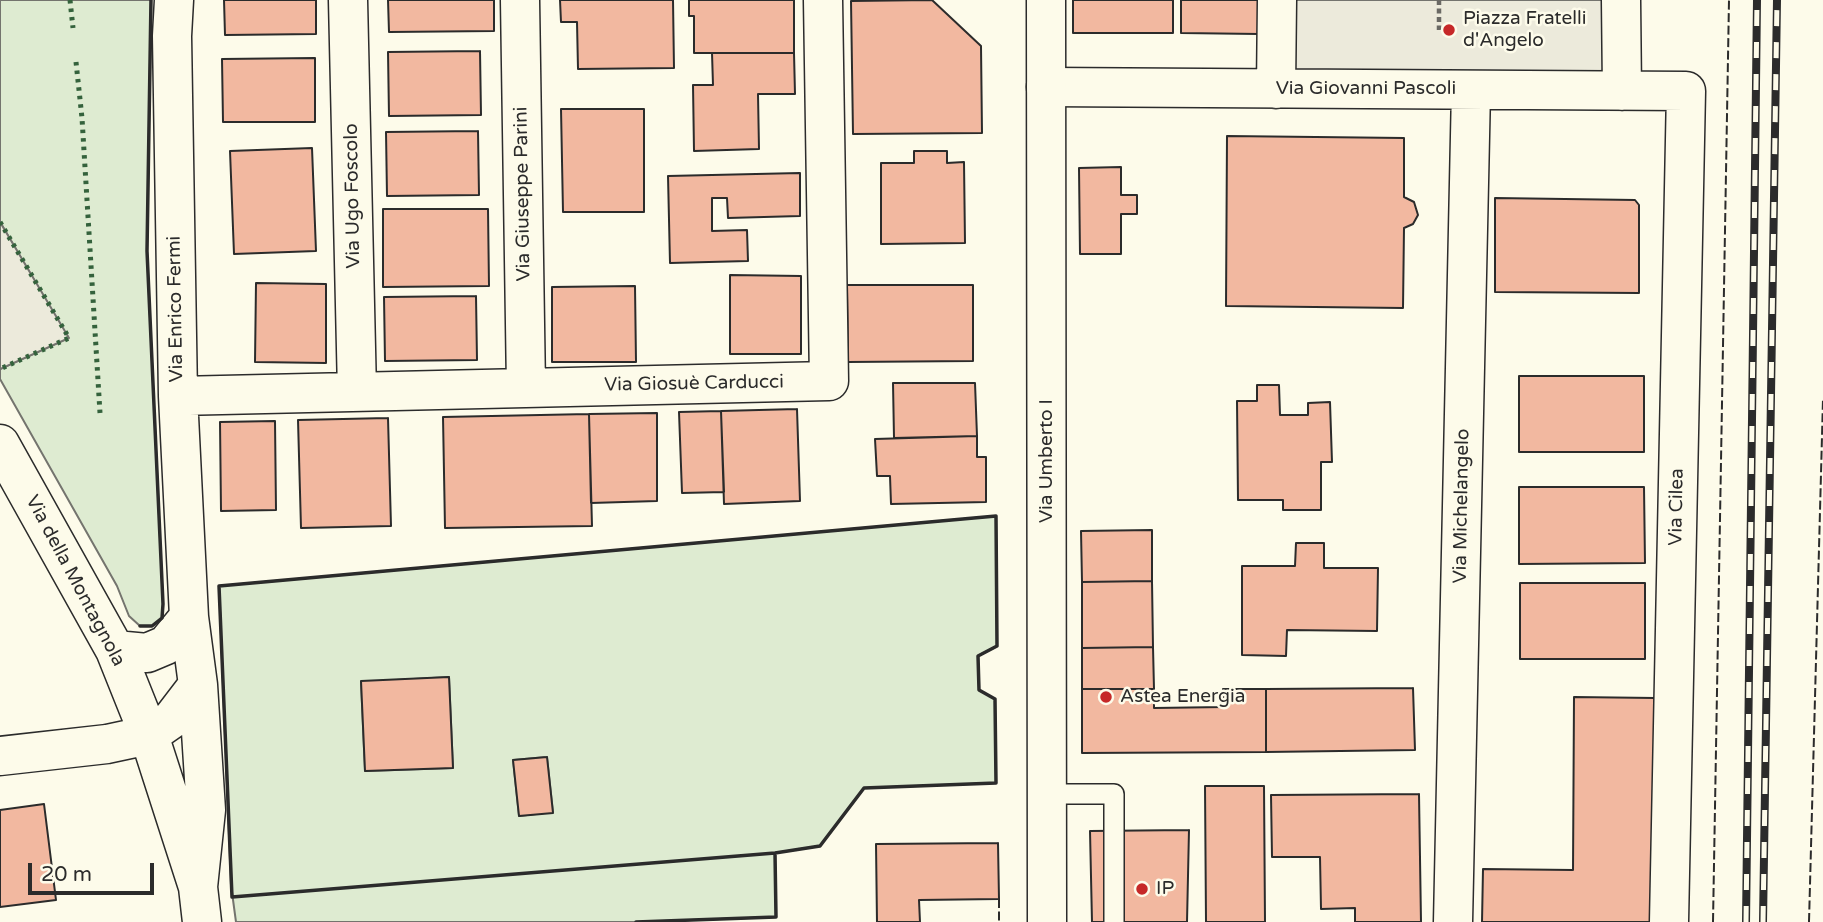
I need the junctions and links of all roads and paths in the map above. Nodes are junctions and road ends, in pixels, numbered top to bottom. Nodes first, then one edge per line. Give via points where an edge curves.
1 (174, 0) edge
2 (348, 0) edge
3 (520, 0) edge
4 (823, 0) edge
5 (1046, 0) edge
6 (1277, 0) edge
7 (1439, 0) edge
8 (1621, 0) edge
9 (1439, 30) dead end
10 (1046, 87) junction
11 (1276, 89) junction
12 (1471, 90) junction
13 (1622, 91) junction
14 (1686, 91) joint
15 (526, 388) junction
16 (357, 392) junction
17 (178, 396) junction
18 (0, 444) edge
19 (189, 617) junction
20 (115, 650) junction
21 (198, 685) junction
22 (149, 735) junction
23 (0, 757) edge
24 (1047, 794) junction
25 (200, 905) edge
26 (1047, 922) edge
27 (1114, 922) edge
28 (1453, 922) edge
29 (1669, 922) edge

1 - 17 street, Via Enrico Fermi
2 - 16 street, Via Ugo Foscolo
3 - 15 street, Via Giuseppe Parini
4 - 15 street, Via Giosuè Carducci via 829,381
5 - 10 street, Via Umberto I
6 - 11 street
7 - 9 path
8 - 13 street
10 - 11 street, Via Giovanni Pascoli
10 - 24 street, Via Umberto I
11 - 12 street, Via Giovanni Pascoli
12 - 13 street, Via Giovanni Pascoli
12 - 28 street, Via Michelangelo
13 - 14 street, Via Giovanni Pascoli
14 - 29 street, Via Cilea
15 - 16 street, Via Giosuè Carducci
16 - 17 street, Via Giosuè Carducci
17 - 19 street, Via Enrico Fermi
18 - 20 street, Via della Montagnola
19 - 20 street via 166,645 146,653
19 - 21 street, Via Enrico Fermi
20 - 22 street, Via della Montagnola
21 - 22 street via 172,719
21 - 25 street, Via Enrico Fermi via 206,810
22 - 23 street
22 - 25 street, Via della Montagnola
24 - 26 street, Via Umberto I
24 - 27 lane via 1114,794

